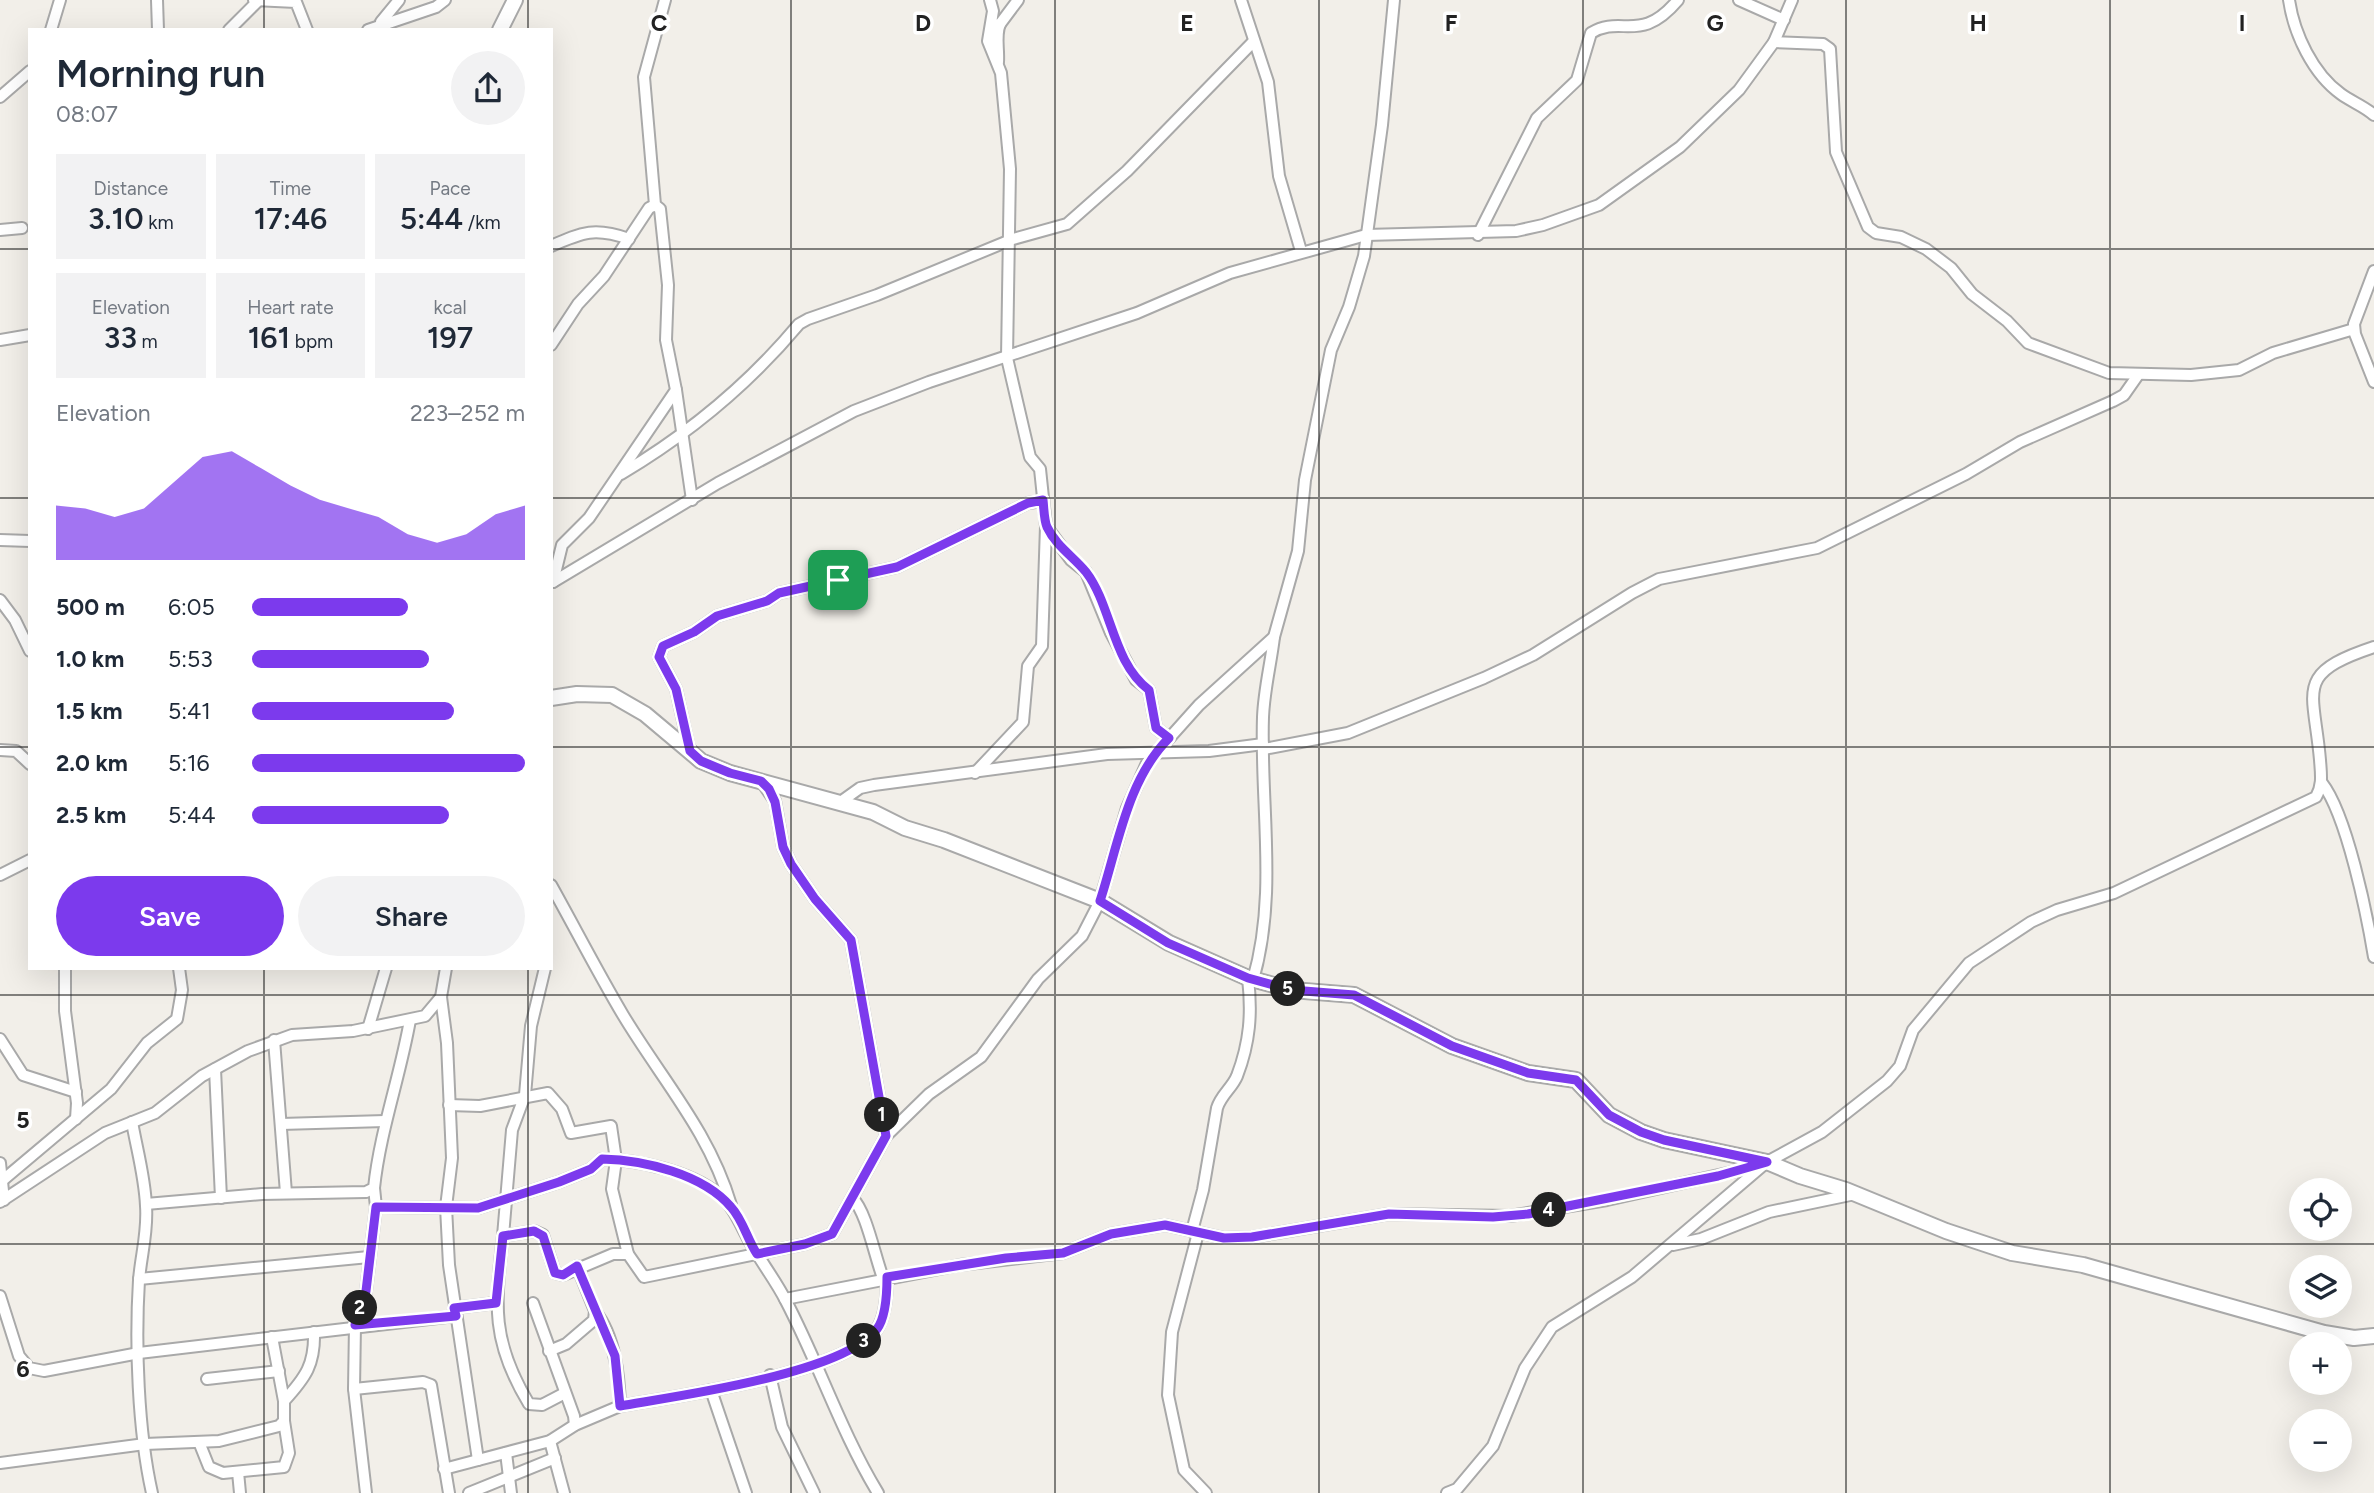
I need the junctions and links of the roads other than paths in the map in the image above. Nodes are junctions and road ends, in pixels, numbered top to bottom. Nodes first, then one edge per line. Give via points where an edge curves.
1 (60, 0) edge
2 (157, 0) edge
3 (399, 0) edge
4 (445, 0) edge
5 (515, 0) edge
6 (665, 0) edge
7 (990, 0) edge
8 (1018, 0) edge
9 (1241, 0) edge
10 (1394, 0) edge
11 (1678, 0) edge
12 (1739, 0) edge
13 (1792, 0) edge
14 (2289, 0) edge
15 (258, 1) edge
16 (1784, 20) junction
17 (379, 24) junction
18 (995, 24) junction
19 (52, 28) edge
20 (158, 28) edge
21 (231, 28) edge
22 (306, 28) edge
23 (372, 28) edge
24 (501, 28) edge
25 (1254, 41) junction
26 (1774, 42) junction
27 (28, 73) edge
28 (0, 97) edge
29 (2374, 115) edge
30 (655, 205) junction
31 (22, 228) dead end
32 (0, 230) edge
33 (1478, 234) junction
34 (1366, 235) junction
35 (629, 239) junction
36 (1007, 241) junction
37 (553, 245) edge
38 (1301, 251) junction
39 (2374, 271) edge
40 (2354, 329) junction
41 (28, 335) edge
42 (0, 340) edge
43 (553, 342) edge
44 (1006, 358) junction
45 (2138, 375) junction
46 (2374, 382) edge
47 (676, 390) junction
48 (684, 434) junction
49 (621, 474) junction
50 (692, 500) junction
51 (1043, 500) junction
52 (1046, 526) junction
53 (0, 540) edge
54 (28, 541) edge
55 (553, 579) edge
56 (553, 582) edge
57 (0, 600) edge
58 (1274, 637) junction
59 (2374, 646) edge
60 (28, 647) edge
61 (553, 698) edge
62 (1169, 738) junction
63 (1263, 747) junction
64 (0, 750) edge
65 (690, 751) junction
66 (1157, 751) junction
67 (28, 762) edge
68 (975, 773) junction
69 (761, 781) junction
70 (2322, 783) junction
71 (839, 803) junction
72 (28, 861) edge
73 (0, 875) edge
74 (553, 889) edge
75 (1100, 901) junction
76 (2374, 957) edge
77 (65, 970) edge
78 (178, 970) edge
79 (385, 970) edge
80 (446, 970) edge
81 (545, 970) edge
82 (1250, 979) junction
83 (441, 997) junction
84 (410, 1020) junction
85 (368, 1029) junction
86 (0, 1039) edge
87 (274, 1040) junction
88 (215, 1069) junction
89 (76, 1092) junction
90 (524, 1095) junction
91 (449, 1105) junction
92 (76, 1119) junction
93 (385, 1121) junction
94 (132, 1122) junction
95 (281, 1124) junction
96 (886, 1136) junction
97 (616, 1160) junction
98 (0, 1163) edge
99 (1765, 1163) junction
100 (3, 1180) junction
101 (374, 1188) junction
102 (286, 1193) junction
103 (1855, 1194) junction
104 (508, 1197) junction
105 (221, 1198) junction
106 (853, 1199) junction
107 (2, 1201) edge
108 (146, 1204) junction
109 (376, 1207) junction
110 (732, 1207) junction
111 (446, 1208) junction
112 (1195, 1232) junction
113 (503, 1236) junction
114 (1670, 1245) junction
115 (628, 1254) junction
116 (757, 1254) junction
117 (369, 1257) junction
118 (577, 1266) junction
119 (885, 1278) junction
120 (139, 1279) junction
121 (0, 1296) edge
122 (785, 1299) junction
123 (496, 1303) junction
124 (533, 1303) dead end
125 (595, 1311) junction
126 (455, 1312) junction
127 (355, 1325) junction
128 (314, 1332) junction
129 (272, 1336) junction
130 (2371, 1340) edge
131 (549, 1351) junction
132 (139, 1353) junction
133 (814, 1365) junction
134 (279, 1371) junction
135 (770, 1375) junction
136 (207, 1379) dead end
137 (354, 1389) junction
138 (711, 1390) junction
139 (565, 1393) junction
140 (284, 1401) junction
141 (620, 1406) junction
142 (284, 1421) junction
143 (575, 1425) junction
144 (551, 1441) junction
145 (199, 1442) junction
146 (145, 1444) junction
147 (506, 1453) junction
148 (555, 1458) junction
149 (478, 1460) junction
150 (0, 1463) edge
151 (444, 1469) junction
152 (238, 1472) junction
153 (510, 1476) junction
154 (1454, 1492) edge
155 (152, 1493) edge
156 (240, 1493) edge
157 (366, 1493) edge
158 (449, 1493) edge
159 (469, 1493) edge
160 (511, 1493) edge
161 (564, 1493) edge
162 (746, 1493) edge
163 (814, 1493) edge
164 (878, 1493) edge
165 (1206, 1493) edge

1 - 19 street
2 - 20 street
3 - 17 street
4 - 17 street via 436,7
5 - 24 street
6 - 30 street via 644,77
7 - 18 street
8 - 18 street
9 - 25 street
10 - 34 street
11 - 33 street via 1661,18 1641,27 1591,33 1577,80 1537,118
12 - 16 street
13 - 16 street
14 - 29 street via 2296,28 2320,75
15 - 21 street
15 - 22 street via 296,2
16 - 26 street
17 - 23 street
18 - 36 street via 988,41 998,66 1010,169
25 - 36 street via 1073,219
25 - 38 street via 1270,96 1279,176
26 - 33 street via 1739,90 1680,147 1599,205 1543,225
26 - 45 street via 1823,44 1830,49 1836,152 1868,227 1926,249 2028,343 2109,373
27 - 28 street
30 - 35 street
30 - 47 street via 660,209 668,285 666,340
31 - 32 street
33 - 34 street
34 - 38 street
34 - 58 street via 1356,284 1331,350 1305,480 1298,551
35 - 37 street via 583,231
35 - 43 street
36 - 44 street
36 - 48 street via 799,324 758,370
38 - 44 street via 1230,273 1137,313
39 - 40 street
40 - 45 street via 2273,353 2239,370
40 - 46 street
41 - 42 street
44 - 50 street via 854,411
44 - 51 street via 1030,457 1040,469
45 - 63 street via 2124,395 2113,401 2031,437 1817,548 1659,579 1533,655 1484,678 1348,733
47 - 48 street
47 - 49 street
48 - 49 street
48 - 50 street
49 - 55 street via 589,518 562,545
50 - 56 street
51 - 52 street
51 - 65 street via 1028,503 897,567 779,593 717,616 663,646 659,657 676,689
52 - 62 street via 1086,572 1136,680 1149,690 1156,728
52 - 68 street via 1042,646 1028,666 1023,722
53 - 54 street
57 - 60 street
58 - 62 street
58 - 63 street
59 - 70 street via 2329,665 2315,686 2313,708
61 - 65 street via 612,695
62 - 66 street
63 - 66 street
63 - 82 street via 1264,930
64 - 67 street via 16,751
65 - 69 street via 701,761
66 - 68 street
66 - 75 street via 1136,785
68 - 71 street via 860,788
69 - 71 street
69 - 96 street via 775,802 791,864 851,940
70 - 76 street via 2334,798 2342,821
70 - 99 street via 2316,797 2306,804 2114,893 2048,914 1998,941 1941,993 1913,1030 1900,1066 1887,1082 1822,1132
71 - 75 street via 873,812
72 - 73 street
74 - 110 street via 624,1016 720,1168
75 - 82 street via 1168,943
75 - 96 street via 1082,936 1038,979 981,1057 929,1094
77 - 89 street via 65,1011
78 - 92 street via 182,990 177,1018 147,1043 111,1089
79 - 85 street
80 - 83 street
81 - 90 street via 531,1026
82 - 99 street via 1292,990 1354,995 1452,1046 1528,1073 1576,1080 1609,1115 1641,1132
82 - 112 street via 1252,1027 1237,1076 1217,1108
83 - 84 street via 425,1016
83 - 91 street
84 - 85 street
84 - 93 street
85 - 87 street via 308,1032
86 - 89 street via 23,1076
87 - 88 street
87 - 95 street
88 - 94 street via 155,1113
88 - 105 street
89 - 92 street
90 - 91 street via 480,1106
90 - 97 street via 548,1093 562,1109 571,1133 611,1126
90 - 104 street via 512,1130
91 - 111 street via 452,1158
92 - 100 street
93 - 95 street
93 - 101 street
94 - 107 street via 105,1133
94 - 108 street
95 - 102 street
96 - 106 street
97 - 104 street via 602,1159 591,1169
97 - 110 street via 693,1180
97 - 115 street via 612,1189
98 - 100 street
99 - 103 street
99 - 112 street via 1528,1214 1389,1214 1252,1237
99 - 114 street
100 - 107 street
101 - 102 street via 366,1192
101 - 109 street
102 - 105 street
103 - 114 street via 1769,1212 1701,1239
103 - 130 street via 2012,1253 2083,1265 2276,1322
104 - 111 street via 478,1208
104 - 113 street
105 - 108 street
106 - 116 street via 832,1234
106 - 119 street via 864,1215
108 - 120 street
109 - 111 street
109 - 117 street
110 - 116 street
111 - 126 street
112 - 119 street via 1165,1225 1111,1234 1063,1253
112 - 165 street via 1172,1332 1168,1395 1184,1470
113 - 118 street via 534,1231 543,1236 555,1273 563,1275
113 - 123 street
114 - 154 street via 1632,1278 1545,1334 1525,1368 1493,1446
115 - 116 street via 644,1277
115 - 118 street
116 - 122 street
117 - 120 street
117 - 127 street via 366,1291
118 - 125 street
119 - 122 street
119 - 133 street via 887,1293 879,1327 854,1348
120 - 132 street
121 - 132 street via 19,1356 29,1368 44,1371
122 - 133 street
123 - 126 street
123 - 139 street via 503,1349 529,1404 542,1405
124 - 131 street
125 - 131 street via 593,1321 582,1332
125 - 141 street via 615,1356
126 - 127 street
126 - 149 street
127 - 128 street
127 - 137 street
128 - 129 street
128 - 140 street via 315,1357
129 - 132 street
129 - 134 street
131 - 139 street
132 - 146 street
133 - 135 street
133 - 164 street
134 - 136 street
134 - 140 street
135 - 138 street
135 - 163 street via 782,1427
137 - 151 street via 431,1385
137 - 157 street
138 - 141 street
138 - 162 street
139 - 143 street
140 - 142 street
141 - 143 street
142 - 145 street via 219,1441
142 - 152 street via 289,1453 284,1467
143 - 144 street
144 - 147 street
144 - 148 street
145 - 146 street
145 - 152 street via 209,1467 223,1473
146 - 150 street
146 - 155 street
147 - 149 street
147 - 153 street
148 - 153 street
148 - 161 street
149 - 151 street
151 - 158 street
152 - 156 street
153 - 159 street
153 - 160 street

